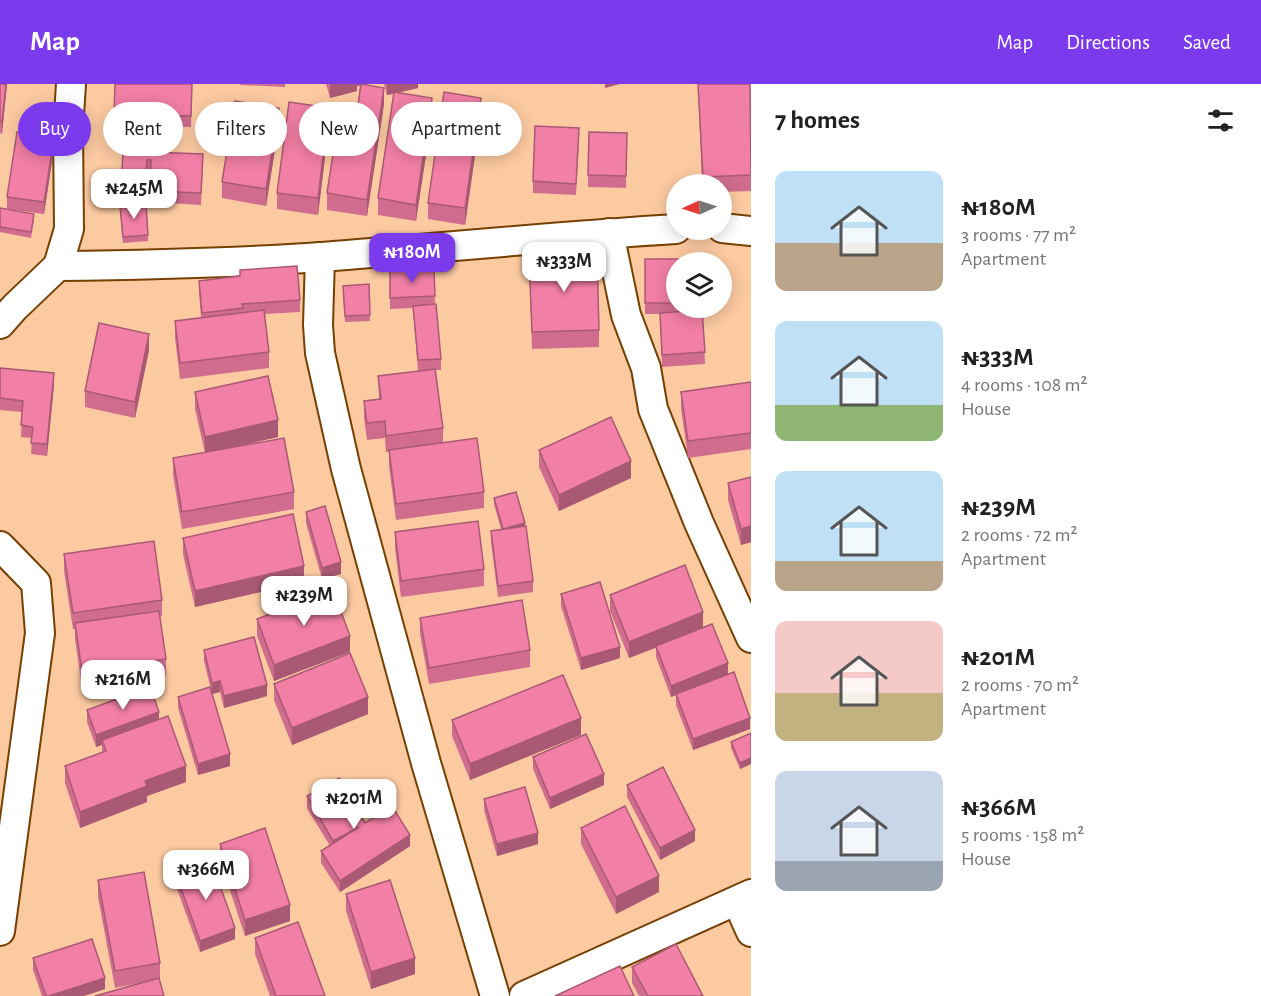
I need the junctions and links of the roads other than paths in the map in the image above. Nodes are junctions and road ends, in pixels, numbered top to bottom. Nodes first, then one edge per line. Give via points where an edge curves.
1 (71, 84) edge
2 (732, 229) edge
3 (666, 230) edge
4 (751, 231) edge
5 (609, 233) junction
6 (320, 257) junction
7 (58, 266) junction
8 (0, 324) edge
9 (0, 546) edge
10 (751, 638) edge
11 (744, 898) edge
12 (0, 931) edge
13 (751, 932) edge
14 (495, 996) edge
15 (524, 996) edge

1 - 7 street via 69,229
2 - 4 street
3 - 5 street
5 - 6 street
5 - 10 street via 626,315 646,368 653,409
6 - 7 street
6 - 14 street via 320,352 346,469 426,763
7 - 8 street
9 - 12 street via 36,583 40,633
11 - 13 street
11 - 15 street

